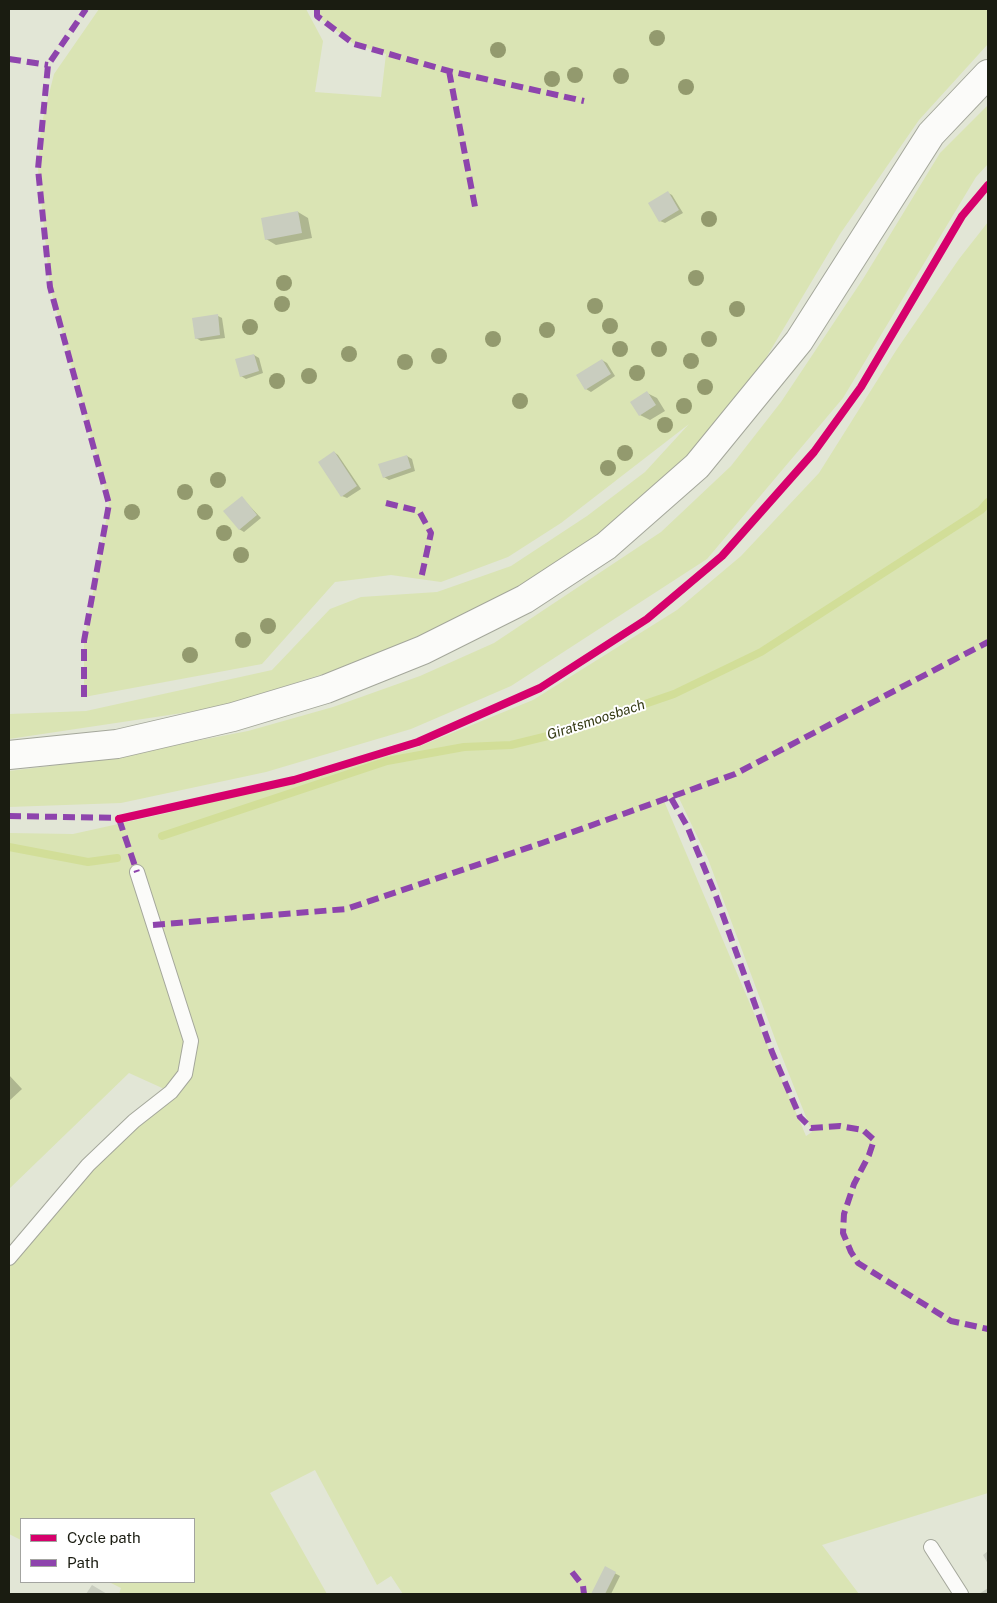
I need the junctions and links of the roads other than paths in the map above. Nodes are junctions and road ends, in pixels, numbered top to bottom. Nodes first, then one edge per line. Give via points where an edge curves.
1 (988, 74) edge
2 (9, 755) edge
3 (137, 872) dead end
4 (9, 1258) edge
5 (931, 1548) dead end
6 (962, 1594) edge

1 - 2 main road via 931,134 800,341 697,466 606,546 525,599 423,650 326,689 234,718 117,744
3 - 4 lane via 191,1041 185,1074 171,1092 134,1121 88,1165
5 - 6 lane

